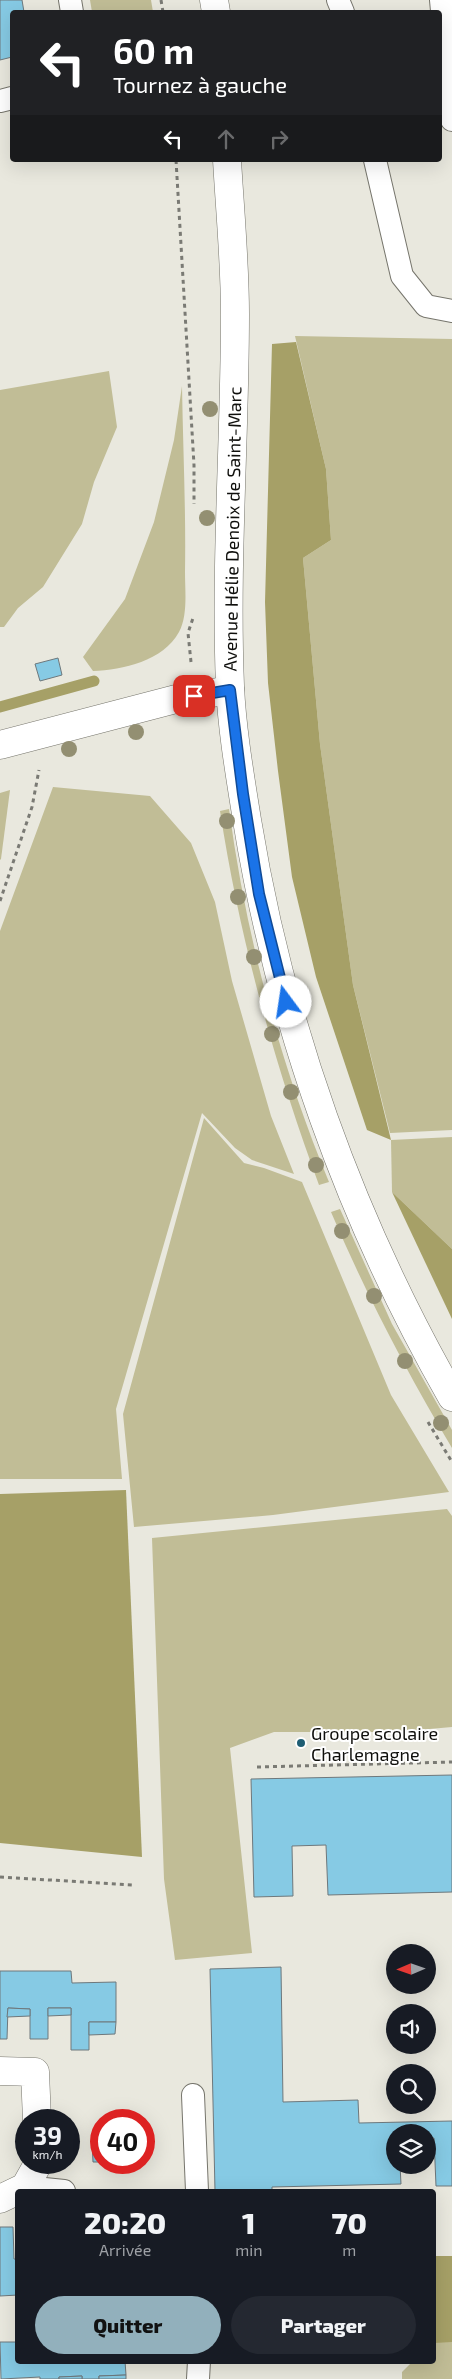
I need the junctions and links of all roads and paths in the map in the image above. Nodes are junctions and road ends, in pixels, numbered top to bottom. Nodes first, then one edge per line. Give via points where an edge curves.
1 (442, 11) edge
2 (452, 120) edge
3 (176, 162) edge
4 (227, 162) edge
5 (375, 162) edge
6 (452, 311) edge
7 (194, 465) dead end
8 (230, 690) junction
9 (0, 745) edge
10 (39, 769) dead end
11 (0, 901) edge
12 (452, 1397) edge
13 (452, 1762) edge
14 (257, 1767) dead end
15 (0, 1877) edge
16 (132, 1885) dead end
17 (0, 2071) edge
18 (193, 2095) dead end
19 (37, 2109) edge
20 (32, 2174) edge
21 (25, 2187) junction
22 (21, 2189) edge
23 (44, 2189) edge
24 (197, 2189) edge
25 (15, 2192) edge
26 (0, 2199) edge
27 (199, 2364) edge
28 (198, 2379) edge

1 - 2 lane
3 - 7 path
4 - 8 street, Avenue Hélie Denoix de Saint-Marc via 235,312 228,568
5 - 6 lane via 402,276 426,306
8 - 9 street via 176,699
8 - 12 street, Avenue Hélie Denoix de Saint-Marc via 259,894 286,1002 350,1188 427,1353
10 - 11 path via 32,807
13 - 14 path
15 - 16 path
17 - 19 street via 35,2072
18 - 24 lane
20 - 21 street
21 - 22 street
21 - 23 lane
25 - 26 street
27 - 28 lane

